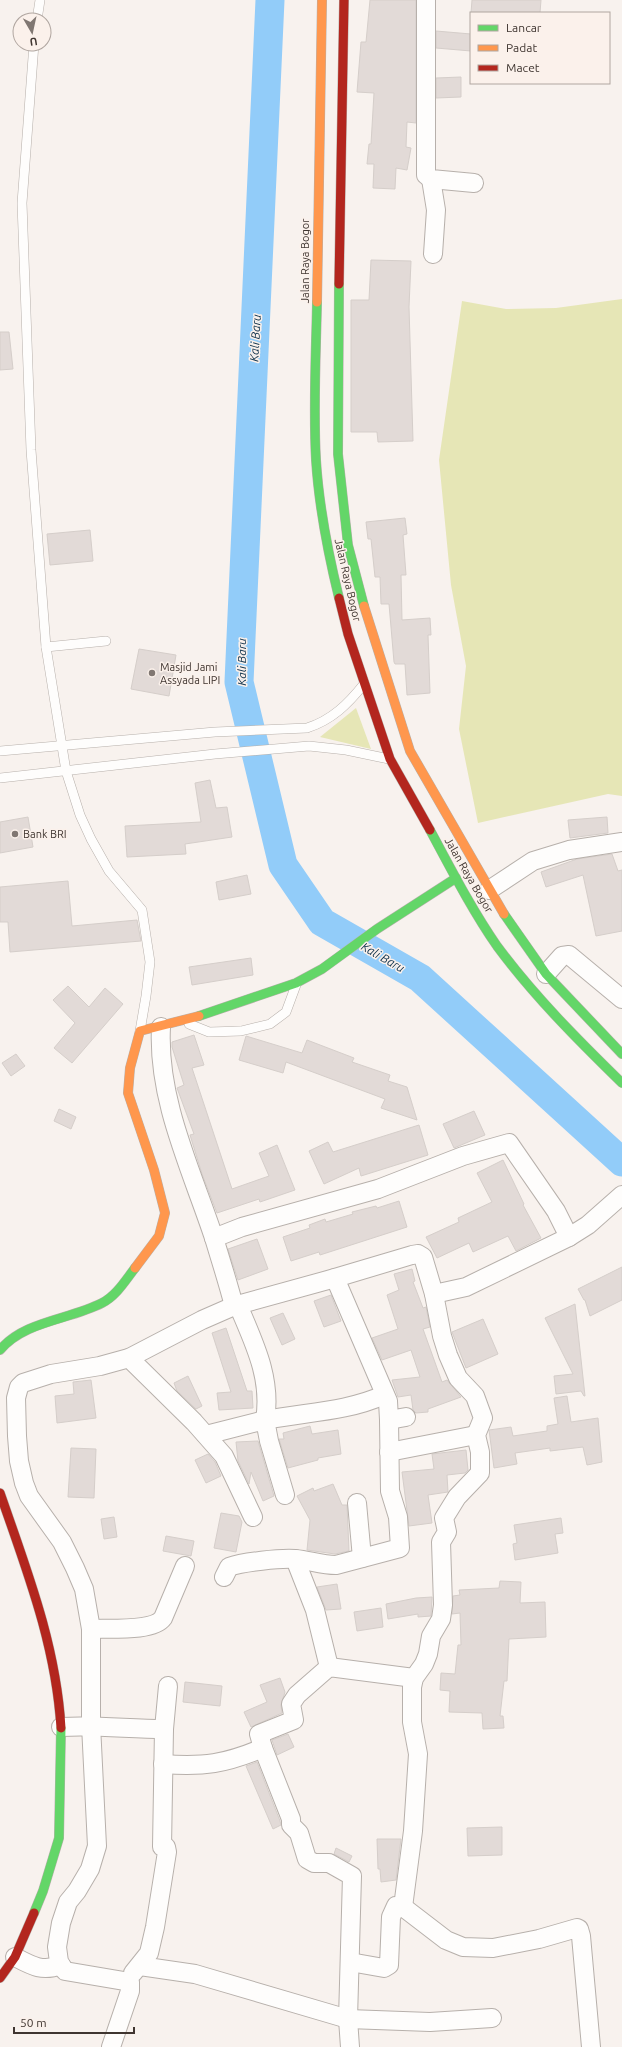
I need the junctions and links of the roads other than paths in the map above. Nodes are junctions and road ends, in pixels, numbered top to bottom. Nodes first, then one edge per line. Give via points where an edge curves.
1 (40, 0) edge
2 (322, 0) edge
3 (344, 0) edge
4 (426, 0) edge
5 (38, 12) edge
6 (33, 52) edge
7 (431, 179) junction
8 (474, 183) dead end
9 (433, 254) dead end
10 (106, 641) dead end
11 (46, 647) junction
12 (364, 684) junction
13 (308, 728) junction
14 (62, 746) junction
15 (309, 746) junction
16 (0, 751) edge
17 (390, 760) junction
18 (66, 772) junction
19 (0, 778) edge
20 (622, 842) edge
21 (456, 878) junction
22 (489, 890) junction
23 (546, 974) junction
24 (296, 983) junction
25 (622, 998) edge
26 (182, 1021) junction
27 (161, 1027) junction
28 (140, 1031) junction
29 (622, 1054) edge
30 (622, 1083) edge
31 (616, 1200) edge
32 (569, 1237) junction
33 (214, 1238) junction
34 (335, 1278) junction
35 (434, 1294) junction
36 (236, 1305) junction
37 (0, 1350) edge
38 (129, 1358) junction
39 (384, 1396) junction
40 (265, 1420) junction
41 (206, 1435) junction
42 (476, 1435) junction
43 (389, 1452) junction
44 (0, 1493) edge
45 (285, 1496) dead end
46 (357, 1503) dead end
47 (253, 1517) dead end
48 (362, 1558) junction
49 (295, 1559) junction
50 (185, 1566) dead end
51 (224, 1577) dead end
52 (91, 1629) junction
53 (329, 1667) junction
54 (414, 1678) junction
55 (168, 1686) dead end
56 (91, 1725) junction
57 (61, 1727) junction
58 (164, 1729) junction
59 (263, 1748) junction
60 (163, 1764) junction
61 (403, 1907) junction
62 (15, 1957) junction
63 (350, 1962) junction
64 (61, 1965) junction
65 (140, 1966) junction
66 (0, 1978) edge
67 (128, 1981) junction
68 (348, 2018) junction
69 (492, 2018) dead end
70 (111, 2047) edge
71 (350, 2047) edge
72 (591, 2047) edge

1 - 5 lane
2 - 12 main road, Jalan Raya Bogor via 316,459 329,557 348,634
3 - 22 main road, Jalan Raya Bogor via 338,454 348,545 372,635 410,751
4 - 7 street via 425,171
6 - 11 lane via 22,203 32,450
7 - 8 street
7 - 9 street via 436,210
10 - 11 lane
11 - 14 lane
12 - 13 lane via 338,712 320,724
12 - 17 main road, Jalan Raya Bogor
13 - 14 lane via 215,732
13 - 15 lane
14 - 16 lane
14 - 18 lane
15 - 17 lane via 346,750
15 - 18 lane via 215,754
17 - 21 main road, Jalan Raya Bogor
18 - 19 lane
18 - 28 lane via 91,840 109,871 142,910 150,962
20 - 22 street via 569,850 533,861
21 - 24 main road via 377,929 322,969
21 - 30 main road, Jalan Raya Bogor via 497,945 532,989
22 - 23 main road, Jalan Raya Bogor
23 - 25 street via 562,956 569,955
23 - 29 main road, Jalan Raya Bogor
24 - 26 main road
24 - 26 lane via 286,1012 270,1024 241,1031 208,1032
26 - 27 main road
27 - 28 main road
27 - 33 street via 165,1082 172,1114
28 - 37 main road via 130,1068 128,1092 154,1170 165,1213 160,1236 117,1292 102,1303 26,1331 4,1344
31 - 32 street via 588,1225
32 - 33 street via 556,1211 509,1143 463,1156 378,1189 242,1227
32 - 35 street via 466,1287
33 - 36 street
34 - 35 street via 418,1254 423,1257
34 - 36 street
34 - 39 street
35 - 42 street via 448,1355 458,1378 475,1396 483,1418
36 - 38 street
36 - 40 street via 265,1373 268,1402
38 - 41 street
38 - 52 street via 32,1379 23,1383 17,1391 18,1455 24,1483 29,1496 62,1542 75,1568 84,1589
39 - 40 street via 343,1409
39 - 43 street via 397,1418
40 - 41 street
40 - 45 street
41 - 47 street via 224,1456
42 - 43 street
42 - 54 street via 480,1452 480,1473 457,1497 444,1518 447,1532 441,1542 441,1619 431,1636 424,1664
43 - 48 street via 390,1491 398,1517 400,1548
44 - 57 main road via 40,1608 51,1653
46 - 48 street
48 - 49 street via 336,1565
49 - 51 street via 235,1565 229,1568
49 - 53 street via 315,1610
50 - 52 street via 159,1623 154,1626
52 - 56 street
53 - 54 street
53 - 59 street via 297,1695 291,1704 294,1720 259,1734
54 - 61 street via 412,1722 418,1754 413,1831
55 - 58 street
56 - 57 street
56 - 58 street
56 - 64 street via 97,1846 90,1869 68,1902 60,1923 57,1947
57 - 62 main road via 58,1838 42,1891
58 - 60 street
59 - 60 street via 215,1764
59 - 63 street via 291,1818 291,1825 299,1833 307,1859 314,1863 328,1863 352,1876
60 - 65 street via 162,1847 166,1847 167,1852 149,1953
61 - 63 street via 396,1906 391,1912 388,1967
61 - 72 street via 446,1940 463,1947 493,1948 539,1940 569,1928 579,1929
62 - 64 street via 33,1967 43,1969
62 - 66 main road
63 - 68 street
64 - 67 street via 67,1971
65 - 67 street
65 - 68 street via 195,1974
67 - 70 street via 130,1990
68 - 69 street via 430,2022
68 - 71 street

